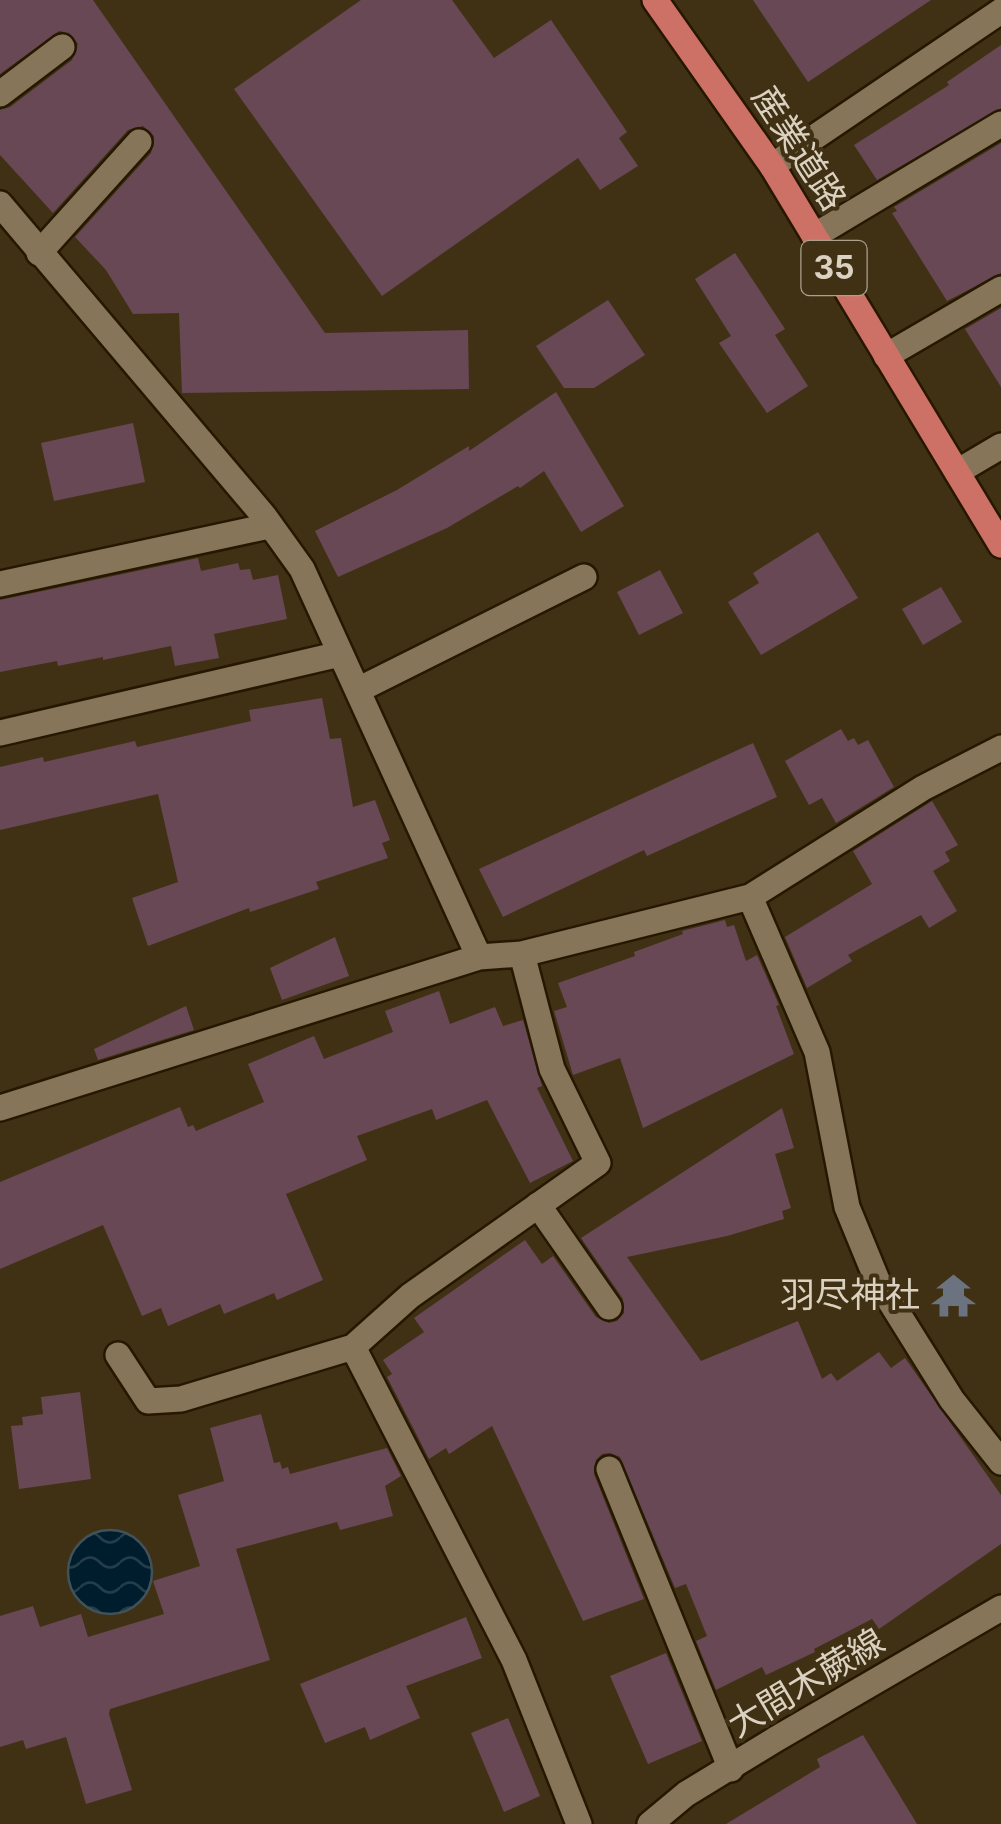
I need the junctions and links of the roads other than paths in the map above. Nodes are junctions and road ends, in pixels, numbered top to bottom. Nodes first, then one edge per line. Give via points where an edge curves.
1 (655, 0) edge
2 (1001, 10) edge
3 (62, 47) dead end
4 (0, 94) edge
5 (1001, 124) edge
6 (140, 142) dead end
7 (772, 166) junction
8 (0, 204) edge
9 (814, 236) junction
10 (39, 253) junction
11 (1001, 290) edge
12 (886, 356) junction
13 (1001, 446) edge
14 (957, 472) junction
15 (268, 526) junction
16 (1001, 544) edge
17 (584, 577) dead end
18 (0, 584) edge
19 (340, 654) junction
20 (358, 690) junction
21 (0, 733) edge
22 (1001, 748) edge
23 (750, 897) junction
24 (522, 954) junction
25 (479, 957) junction
26 (0, 1108) edge
27 (538, 1205) junction
28 (609, 1307) dead end
29 (353, 1348) junction
30 (118, 1355) dead end
31 (1001, 1462) edge
32 (609, 1469) dead end
33 (1001, 1608) edge
34 (731, 1770) junction
35 (579, 1824) edge
36 (650, 1824) edge

1 - 7 main road, 産業道路 / 35
2 - 7 street
3 - 4 street
5 - 9 street
6 - 10 street
7 - 9 main road, 産業道路 / 35
8 - 10 street
9 - 12 main road, 産業道路 / 35
10 - 15 street
11 - 12 street
12 - 14 main road, 産業道路 / 35
13 - 14 street
14 - 16 main road, 産業道路 / 35
15 - 18 street
15 - 19 street via 302,569
17 - 20 street
19 - 20 street
19 - 21 street
20 - 25 street
22 - 23 street via 923,788
23 - 24 street
23 - 31 street via 817,1052 848,1207 877,1280 952,1400
24 - 25 street
24 - 27 street via 552,1069 598,1163
25 - 26 street
27 - 28 street
27 - 29 street via 410,1296
29 - 30 street via 182,1399 148,1401
29 - 35 street via 514,1660
32 - 34 street
33 - 34 street, 大間木蕨線
34 - 36 street, 大間木蕨線

